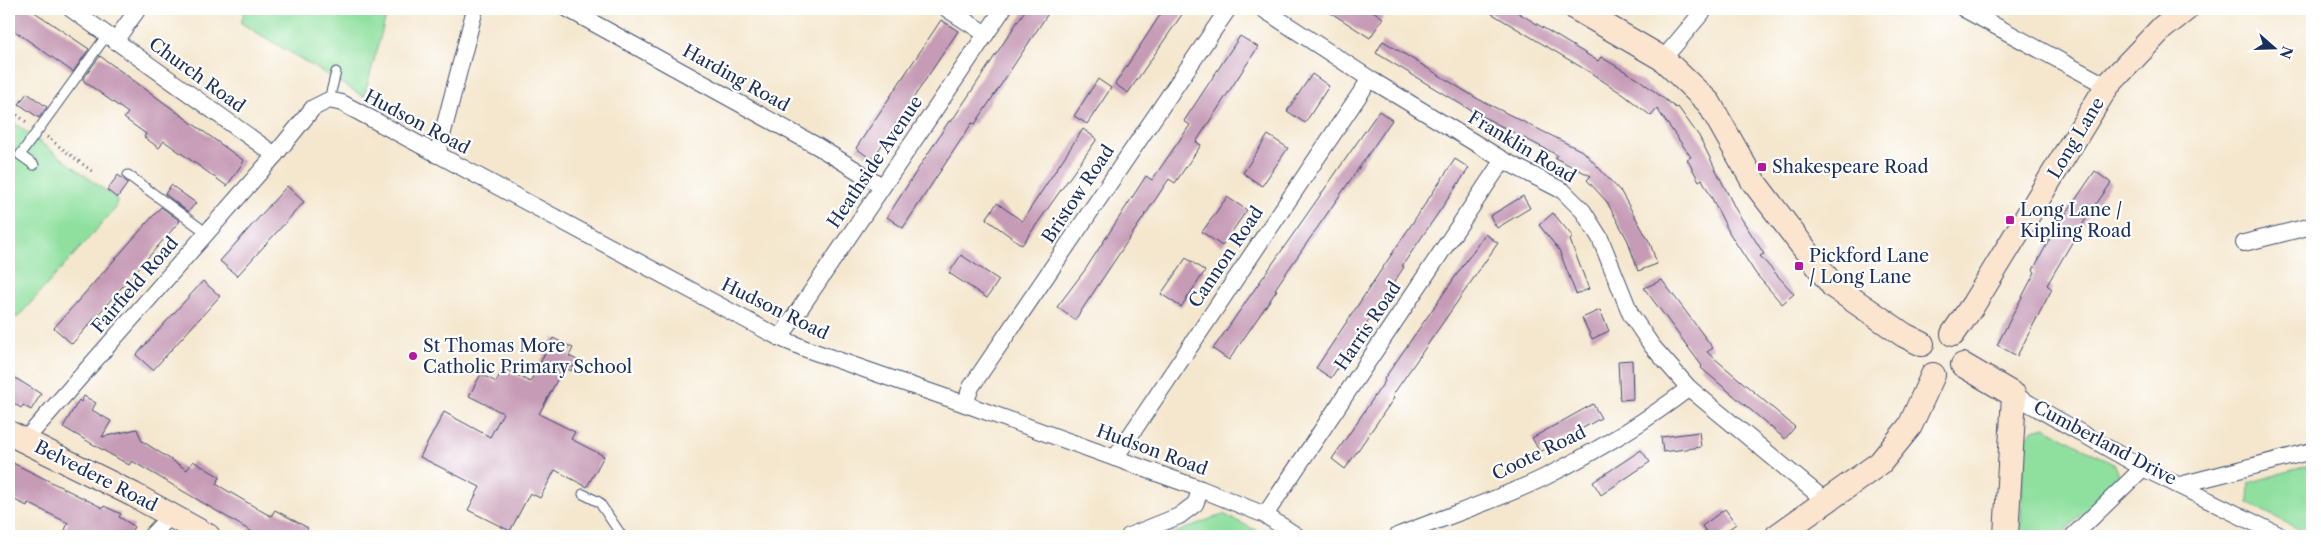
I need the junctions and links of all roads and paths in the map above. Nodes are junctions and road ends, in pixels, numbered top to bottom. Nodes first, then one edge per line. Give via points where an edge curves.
1 (71, 9) edge
2 (138, 9) edge
3 (475, 9) edge
4 (568, 9) edge
5 (947, 9) edge
6 (1003, 9) edge
7 (1228, 9) edge
8 (1263, 9) edge
9 (1577, 9) edge
10 (1705, 9) edge
11 (1964, 9) edge
12 (2186, 9) edge
13 (986, 34) junction
14 (111, 38) junction
15 (1663, 59) junction
16 (336, 72) dead end
17 (1370, 79) junction
18 (2107, 86) junction
19 (330, 100) junction
20 (9, 109) edge
21 (37, 130) junction
22 (276, 155) junction
23 (436, 155) junction
24 (1503, 160) junction
25 (34, 165) dead end
26 (93, 172) dead end
27 (128, 176) dead end
28 (882, 186) junction
29 (2312, 226) edge
30 (208, 233) junction
31 (2244, 243) dead end
32 (1953, 334) junction
33 (780, 338) junction
34 (1922, 344) junction
35 (1963, 365) junction
36 (1933, 375) junction
37 (1689, 388) junction
38 (2014, 395) junction
39 (965, 404) junction
40 (17, 436) edge
41 (2312, 451) edge
42 (1115, 458) junction
43 (2143, 468) junction
44 (2180, 485) junction
45 (1201, 489) junction
46 (583, 494) dead end
47 (1827, 502) junction
48 (171, 515) junction
49 (1265, 515) junction
50 (151, 536) edge
51 (208, 536) edge
52 (622, 536) edge
53 (1128, 536) edge
54 (1297, 536) edge
55 (1397, 536) edge
56 (1777, 536) edge
57 (2006, 536) edge
58 (2073, 536) edge
59 (2281, 536) edge

1 - 14 street, Church Road
2 - 14 street
3 - 23 street
4 - 28 street, Harding Road
5 - 13 street
6 - 13 street, Heathside Avenue
7 - 39 street, Bristow Road via 971,388
8 - 17 street, Franklin Road
9 - 15 street
10 - 15 street
11 - 18 street
12 - 18 street, Long Lane via 2162,28
13 - 28 street, Heathside Avenue
14 - 21 lane
14 - 22 street, Church Road
15 - 34 street via 1709,103 1753,181 1833,286
16 - 19 lane
17 - 24 street, Franklin Road
17 - 42 street, Cannon Road
18 - 32 street, Long Lane
19 - 22 street via 313,108
19 - 23 street, Hudson Road via 342,103
20 - 21 path
21 - 25 lane via 20,155
21 - 26 path
22 - 30 street, Fairfield Road
23 - 33 street, Hudson Road
24 - 37 street, Franklin Road via 1563,191 1584,211 1600,238 1631,315 1652,346
24 - 49 street, Harris Road
27 - 30 lane
28 - 33 street, Heathside Avenue
29 - 31 street
30 - 40 street, Fairfield Road
32 - 34 street via 1936,333
32 - 35 street via 1964,347
33 - 39 street, Hudson Road
34 - 36 street via 1921,362
35 - 36 street via 1950,376 1941,378
35 - 38 street, Cumberland Drive
36 - 47 street via 1910,426 1880,462
37 - 47 street, Franklin Road
37 - 55 street, Coote Road via 1616,437 1542,478
38 - 43 street, Cumberland Drive
38 - 57 street
39 - 42 street, Hudson Road
40 - 48 street, Belvedere Road
41 - 44 street, Cumberland Drive
42 - 45 street, Hudson Road
43 - 44 street, Cumberland Drive
43 - 58 street
44 - 59 street
45 - 49 street, Hudson Road
45 - 53 street via 1195,504 1179,516
46 - 52 lane via 599,502
47 - 56 street
48 - 50 street
48 - 51 street, Belvedere Road
49 - 54 street, Hudson Road

